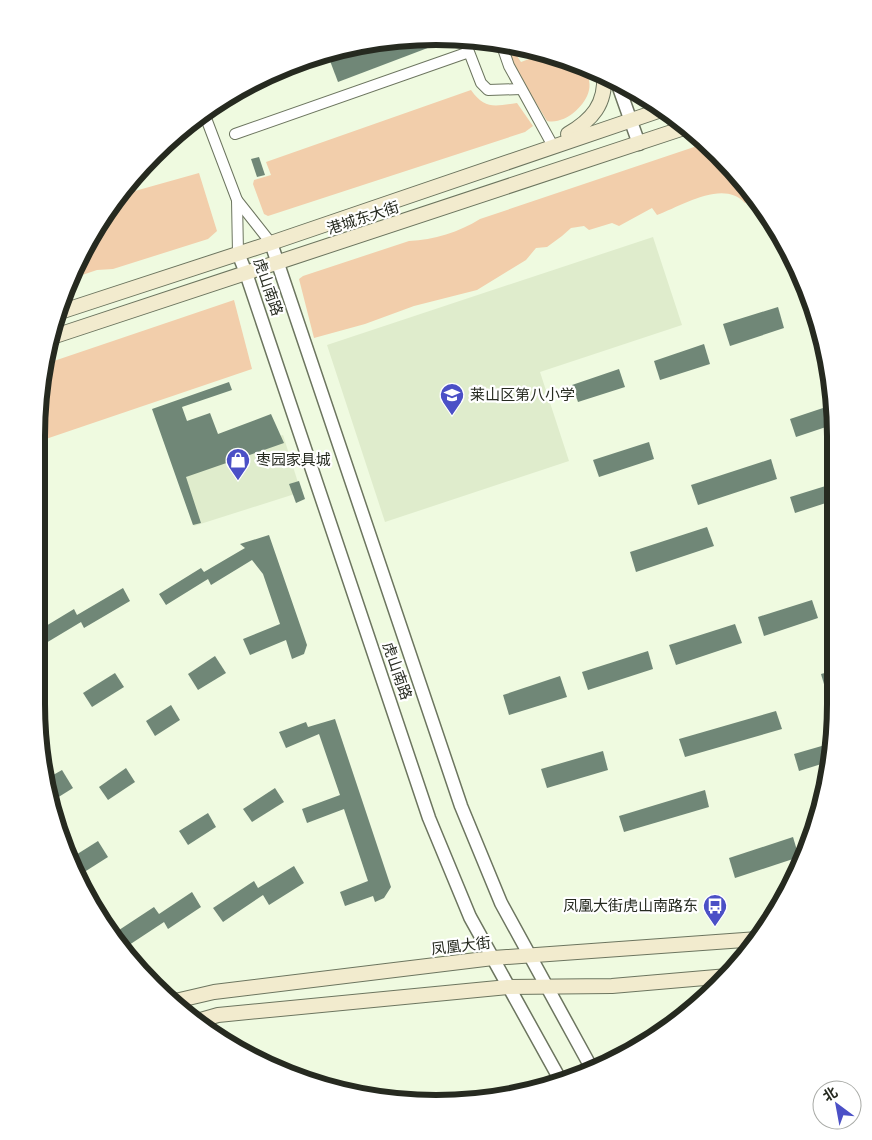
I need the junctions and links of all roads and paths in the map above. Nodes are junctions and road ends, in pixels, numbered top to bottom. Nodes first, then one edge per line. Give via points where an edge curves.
1 (504, 51) edge
2 (604, 83) edge
3 (521, 90) junction
4 (620, 91) edge
5 (655, 112) edge
6 (207, 120) edge
7 (630, 120) junction
8 (679, 130) edge
9 (235, 134) dead end
10 (639, 144) junction
11 (549, 147) junction
12 (237, 200) junction
13 (270, 243) junction
14 (238, 253) junction
15 (278, 264) junction
16 (246, 273) junction
17 (66, 310) edge
18 (58, 335) edge
19 (748, 940) edge
20 (529, 955) junction
21 (493, 958) junction
22 (715, 977) edge
23 (508, 987) junction
24 (546, 987) junction
25 (180, 1000) edge
26 (205, 1019) edge
27 (589, 1064) edge
28 (558, 1075) edge

1 - 3 street
2 - 11 main road via 597,110 584,125
3 - 9 street via 488,90 481,82 469,52
3 - 11 street
4 - 7 street
5 - 7 main road, 港城东大街
6 - 12 street
7 - 10 street
7 - 11 main road, 港城东大街
8 - 10 main road, 港城东大街
10 - 15 main road, 港城东大街
11 - 13 main road, 港城东大街
12 - 13 street
12 - 14 street
13 - 14 main road, 港城东大街
13 - 15 street, 虎山南路
14 - 16 street, 虎山南路
14 - 17 main road, 港城东大街
15 - 16 main road, 港城东大街
15 - 20 street, 虎山南路 via 461,806 501,903
16 - 18 main road, 港城东大街
16 - 21 street, 虎山南路 via 429,818 470,917
19 - 20 main road, 凤凰大街
20 - 21 main road, 凤凰大街
20 - 24 street, 虎山南路
21 - 23 street, 虎山南路
21 - 25 main road, 凤凰大街 via 214,992
22 - 24 main road via 612,986
23 - 24 main road
23 - 26 main road
23 - 28 street, 虎山南路
24 - 27 street, 虎山南路

